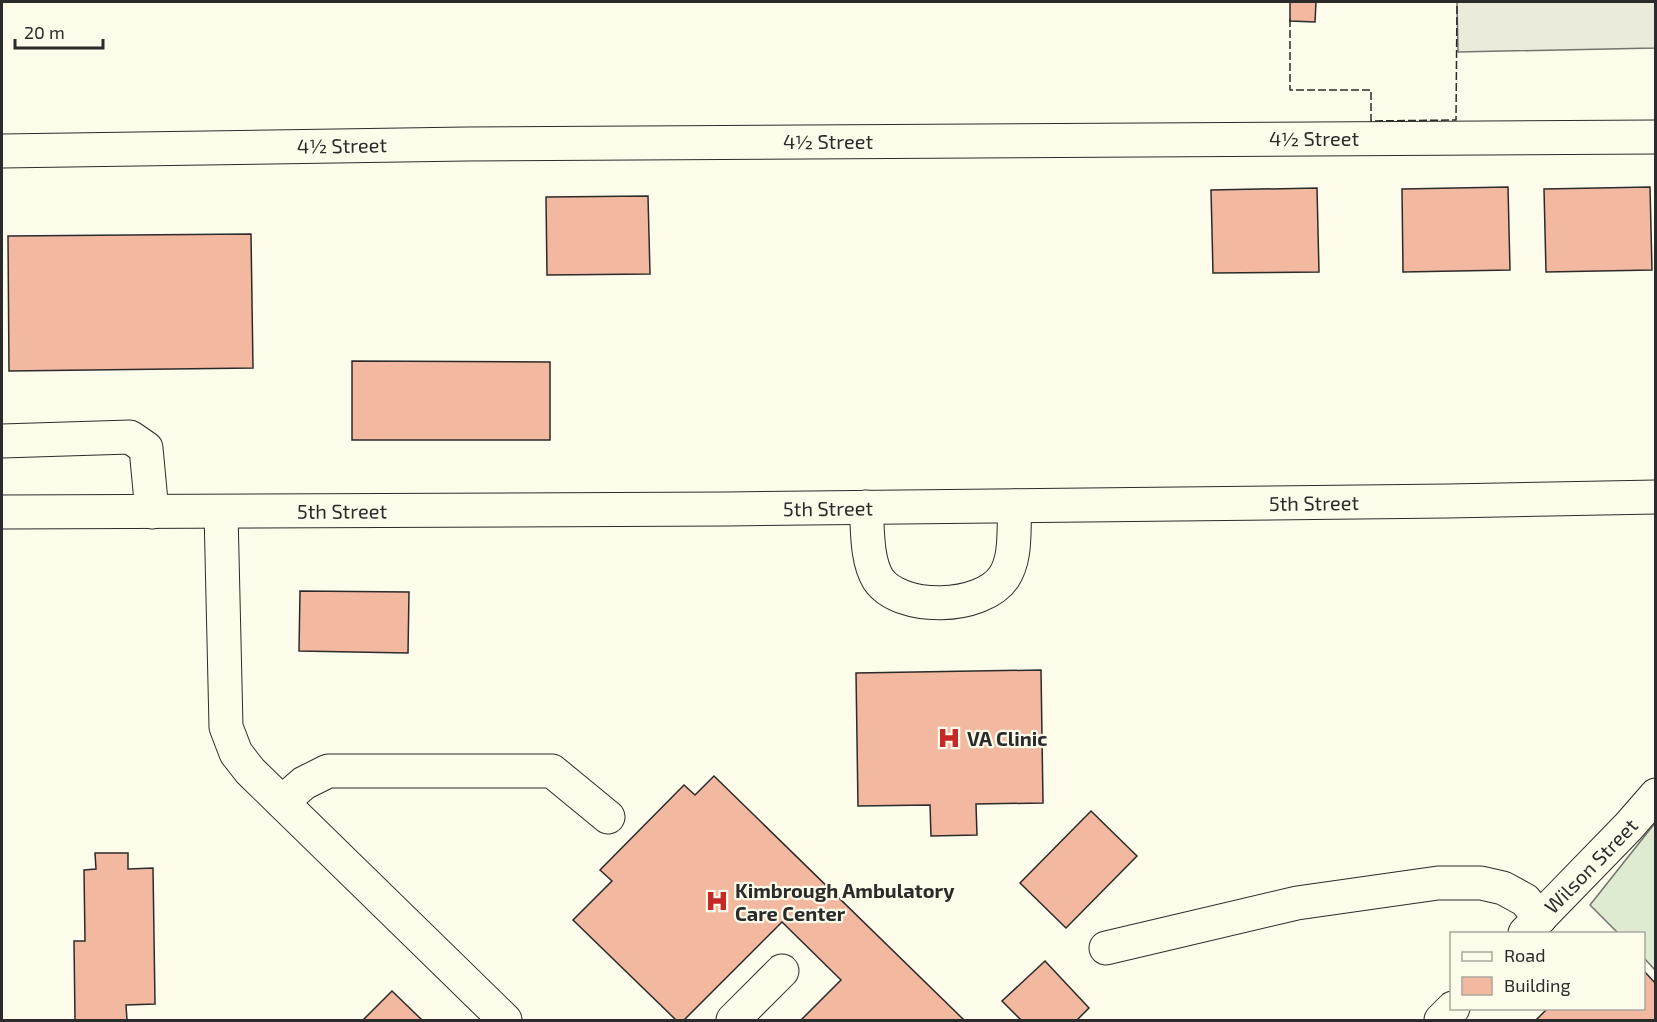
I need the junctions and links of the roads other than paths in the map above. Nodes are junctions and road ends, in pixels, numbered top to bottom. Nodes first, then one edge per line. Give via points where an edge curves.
1 (1656, 136) edge
2 (2, 151) edge
3 (2, 441) edge
4 (1656, 497) edge
5 (3, 504) edge
6 (1015, 506) junction
7 (866, 507) junction
8 (152, 512) junction
9 (221, 512) junction
10 (1656, 795) edge
11 (282, 802) junction
12 (608, 817) dead end
13 (1533, 926) edge
14 (1106, 948) dead end
15 (782, 971) dead end
16 (506, 1020) edge
17 (733, 1020) edge

1 - 2 street, 4½ Street via 479,143
3 - 8 street via 130,437 146,448
4 - 6 street, 5th Street
5 - 8 street, 5th Street
6 - 7 street, 5th Street
6 - 7 street via 1010,567 1002,580 968,601 932,602 895,596 878,579 871,562
7 - 9 street, 5th Street
8 - 9 street, 5th Street
9 - 11 street via 226,727 236,753
10 - 13 street, Wilson Street
11 - 12 street via 304,783 328,771 552,771
11 - 16 street
13 - 14 street via 1525,900 1503,888 1481,883 1438,884 1298,903
15 - 17 street

